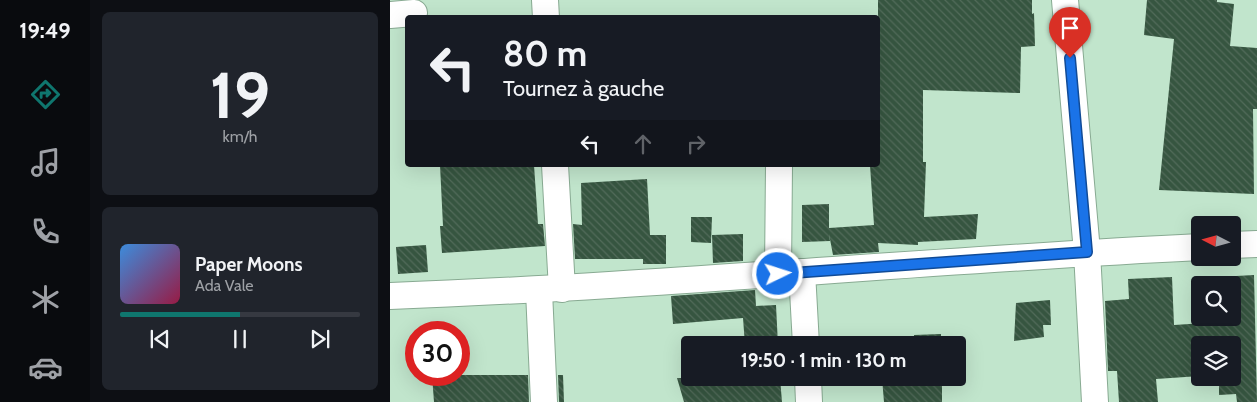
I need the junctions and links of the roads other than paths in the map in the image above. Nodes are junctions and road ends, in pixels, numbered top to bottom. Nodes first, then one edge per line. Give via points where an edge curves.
1 (545, 0) edge
2 (1065, 0) edge
3 (546, 15) edge
4 (555, 167) edge
5 (779, 167) edge
6 (1257, 244) edge
7 (1241, 245) edge
8 (1191, 247) edge
9 (1087, 252) junction
10 (790, 273) junction
11 (550, 290) junction
12 (390, 296) edge
13 (804, 336) edge
14 (808, 386) edge
15 (544, 402) edge
16 (809, 402) edge
17 (1095, 402) edge

1 - 3 street
2 - 9 street
4 - 11 street
5 - 10 street
6 - 7 street
8 - 9 street
9 - 10 street
9 - 17 street
10 - 11 street
10 - 13 street
11 - 12 street
11 - 15 street
14 - 16 street

